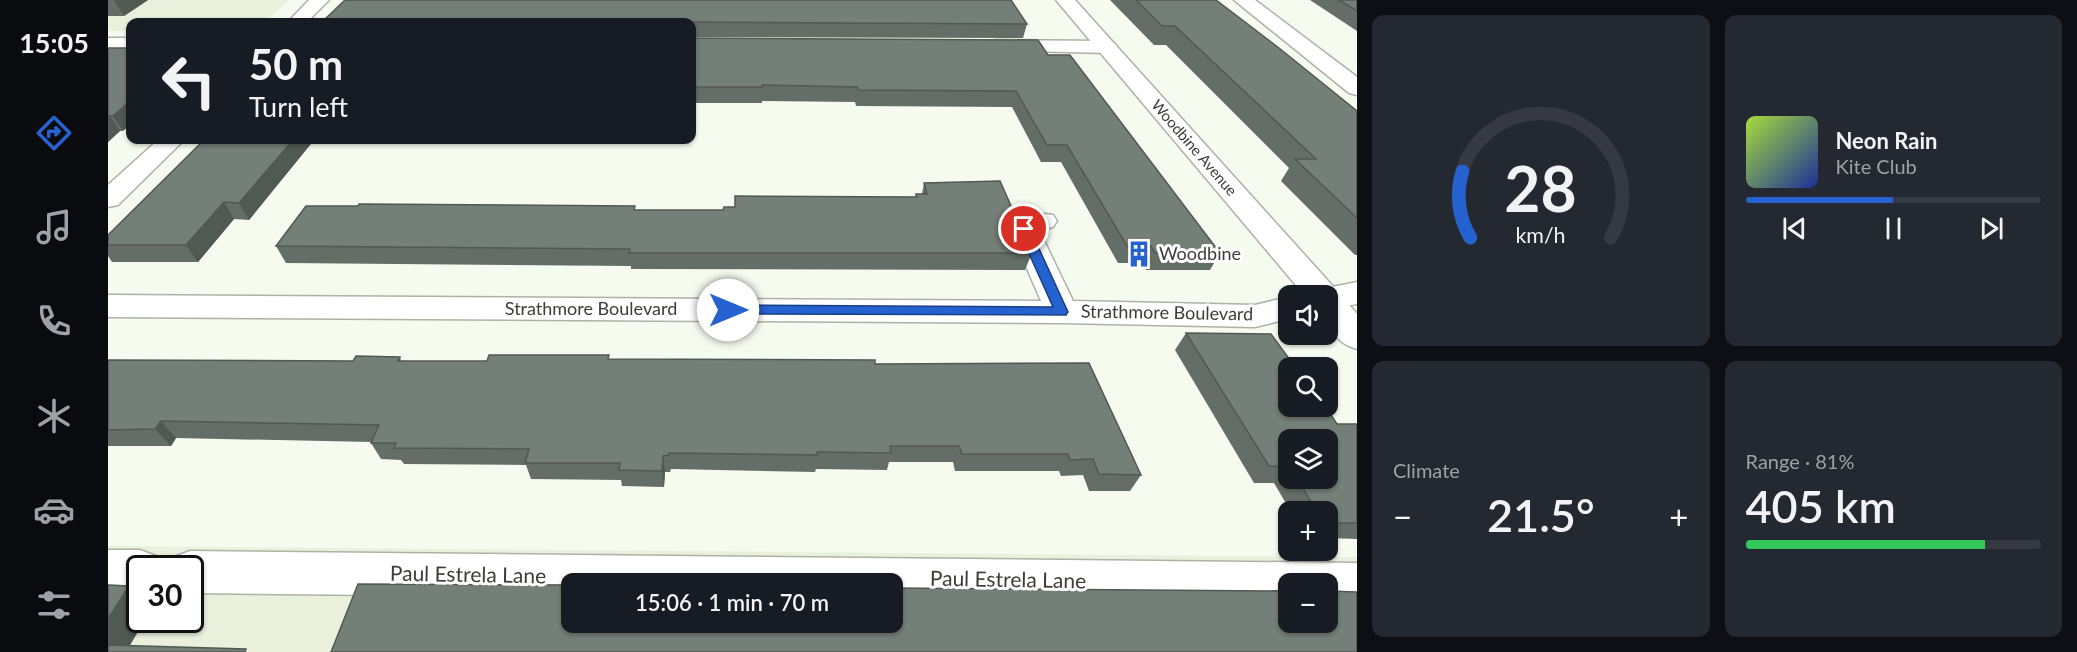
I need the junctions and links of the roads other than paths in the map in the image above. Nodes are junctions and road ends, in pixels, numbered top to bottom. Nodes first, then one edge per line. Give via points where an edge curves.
1 (320, 0) edge
2 (1065, 0) edge
3 (1243, 0) edge
4 (301, 18) edge
5 (108, 44) edge
6 (126, 44) edge
7 (972, 46) edge
8 (1107, 47) junction
9 (1357, 88) edge
10 (168, 144) edge
11 (108, 199) edge
12 (1044, 221) dead end
13 (1313, 285) edge
14 (1357, 293) edge
15 (1338, 297) edge
16 (108, 306) edge
17 (1278, 310) edge
18 (1062, 312) junction
19 (1338, 312) edge
20 (1357, 337) edge
21 (108, 571) edge
22 (126, 572) edge
23 (204, 572) edge
24 (1357, 584) edge

1 - 4 street
2 - 8 street, Woodbine Avenue
3 - 9 street
5 - 6 street
7 - 8 street
8 - 13 street, Woodbine Avenue
10 - 11 street
12 - 18 street via 1029,221 1024,229
14 - 15 street
16 - 18 street, Strathmore Boulevard
17 - 18 street, Strathmore Boulevard via 1255,316
19 - 20 street
21 - 22 street
23 - 24 street, Paul Estrela Lane

